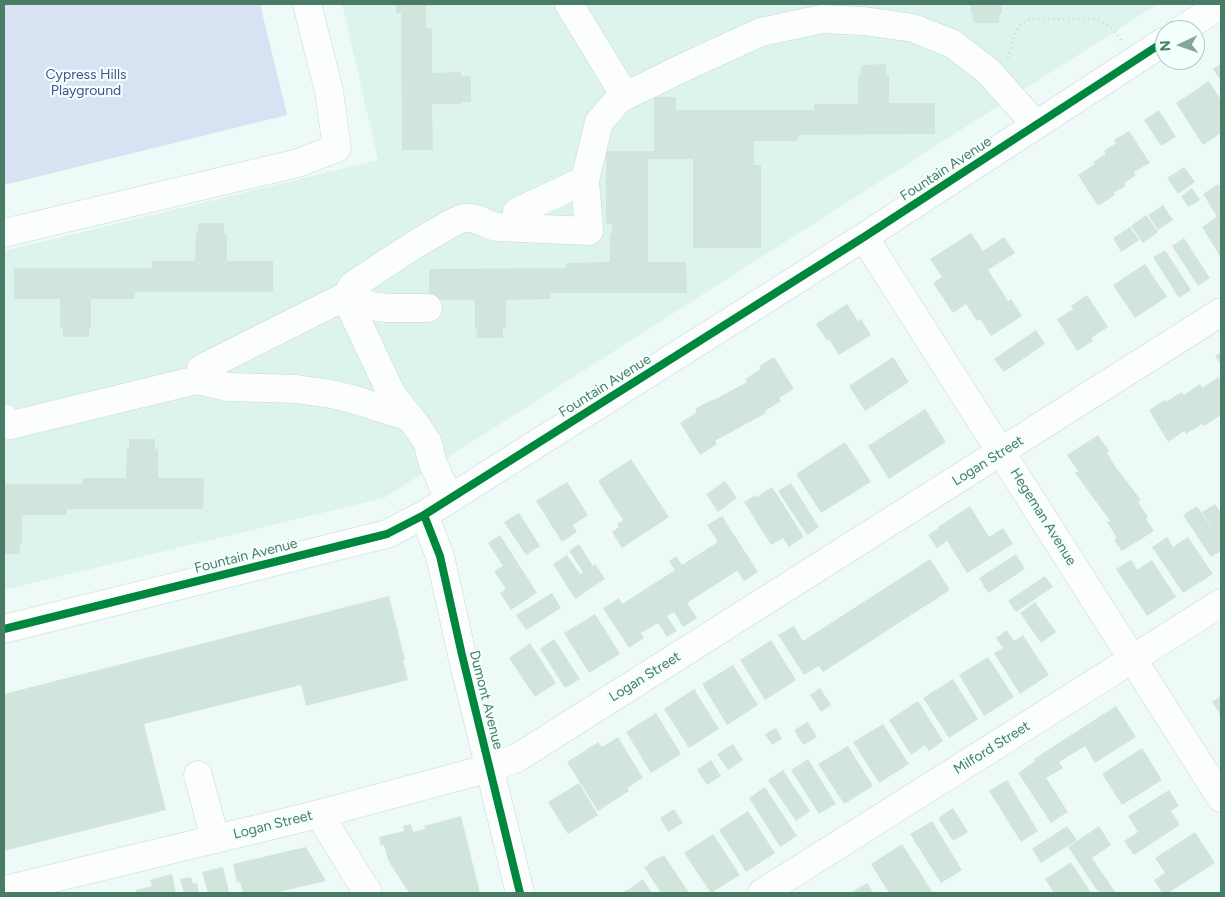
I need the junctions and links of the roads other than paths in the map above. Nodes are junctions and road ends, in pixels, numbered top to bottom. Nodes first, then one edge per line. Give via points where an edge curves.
1 (307, 4) edge
2 (569, 4) edge
3 (1221, 4) edge
4 (1197, 20) edge
5 (1155, 47) edge
6 (625, 96) junction
7 (1036, 125) junction
8 (585, 180) junction
9 (517, 212) dead end
10 (4, 233) edge
11 (864, 237) junction
12 (348, 295) junction
13 (428, 308) dead end
14 (1221, 312) edge
15 (197, 380) junction
16 (410, 417) junction
17 (6, 423) edge
18 (1001, 452) junction
19 (449, 499) junction
20 (424, 515) junction
21 (1221, 603) edge
22 (4, 629) edge
23 (1133, 659) junction
24 (490, 768) junction
25 (198, 775) dead end
26 (1221, 798) edge
27 (319, 814) junction
28 (215, 839) junction
29 (4, 890) edge
30 (368, 893) edge
31 (520, 893) edge
32 (762, 893) edge

1 - 10 street via 329,91 337,148 298,163
2 - 6 street
3 - 4 street
5 - 7 street, Fountain Avenue
6 - 7 street via 761,32 822,19 864,21 912,28 953,44 988,70
6 - 8 street via 599,122
7 - 11 street, Fountain Avenue
8 - 9 street
8 - 12 street via 589,230 497,227 464,218 418,242 352,286
11 - 18 street, Hegeman Avenue
11 - 19 street, Fountain Avenue
12 - 13 street via 371,306
12 - 15 street via 201,369
12 - 16 street via 350,306 392,395
14 - 18 street, Logan Street
15 - 16 street via 228,387 296,389 331,394
15 - 17 street
16 - 19 street via 428,443 432,461
18 - 23 street, Hegeman Avenue
18 - 24 street, Logan Street via 517,758
19 - 20 street, Fountain Avenue
20 - 22 street, Fountain Avenue via 387,534
20 - 24 street, Dumont Avenue via 440,556
21 - 23 street, Milford Street
23 - 26 street, Hegeman Avenue
23 - 32 street, Milford Street
24 - 27 street, Logan Street
24 - 31 street, Dumont Avenue
25 - 28 street
27 - 28 street, Logan Street
27 - 30 street
28 - 29 street, Logan Street

